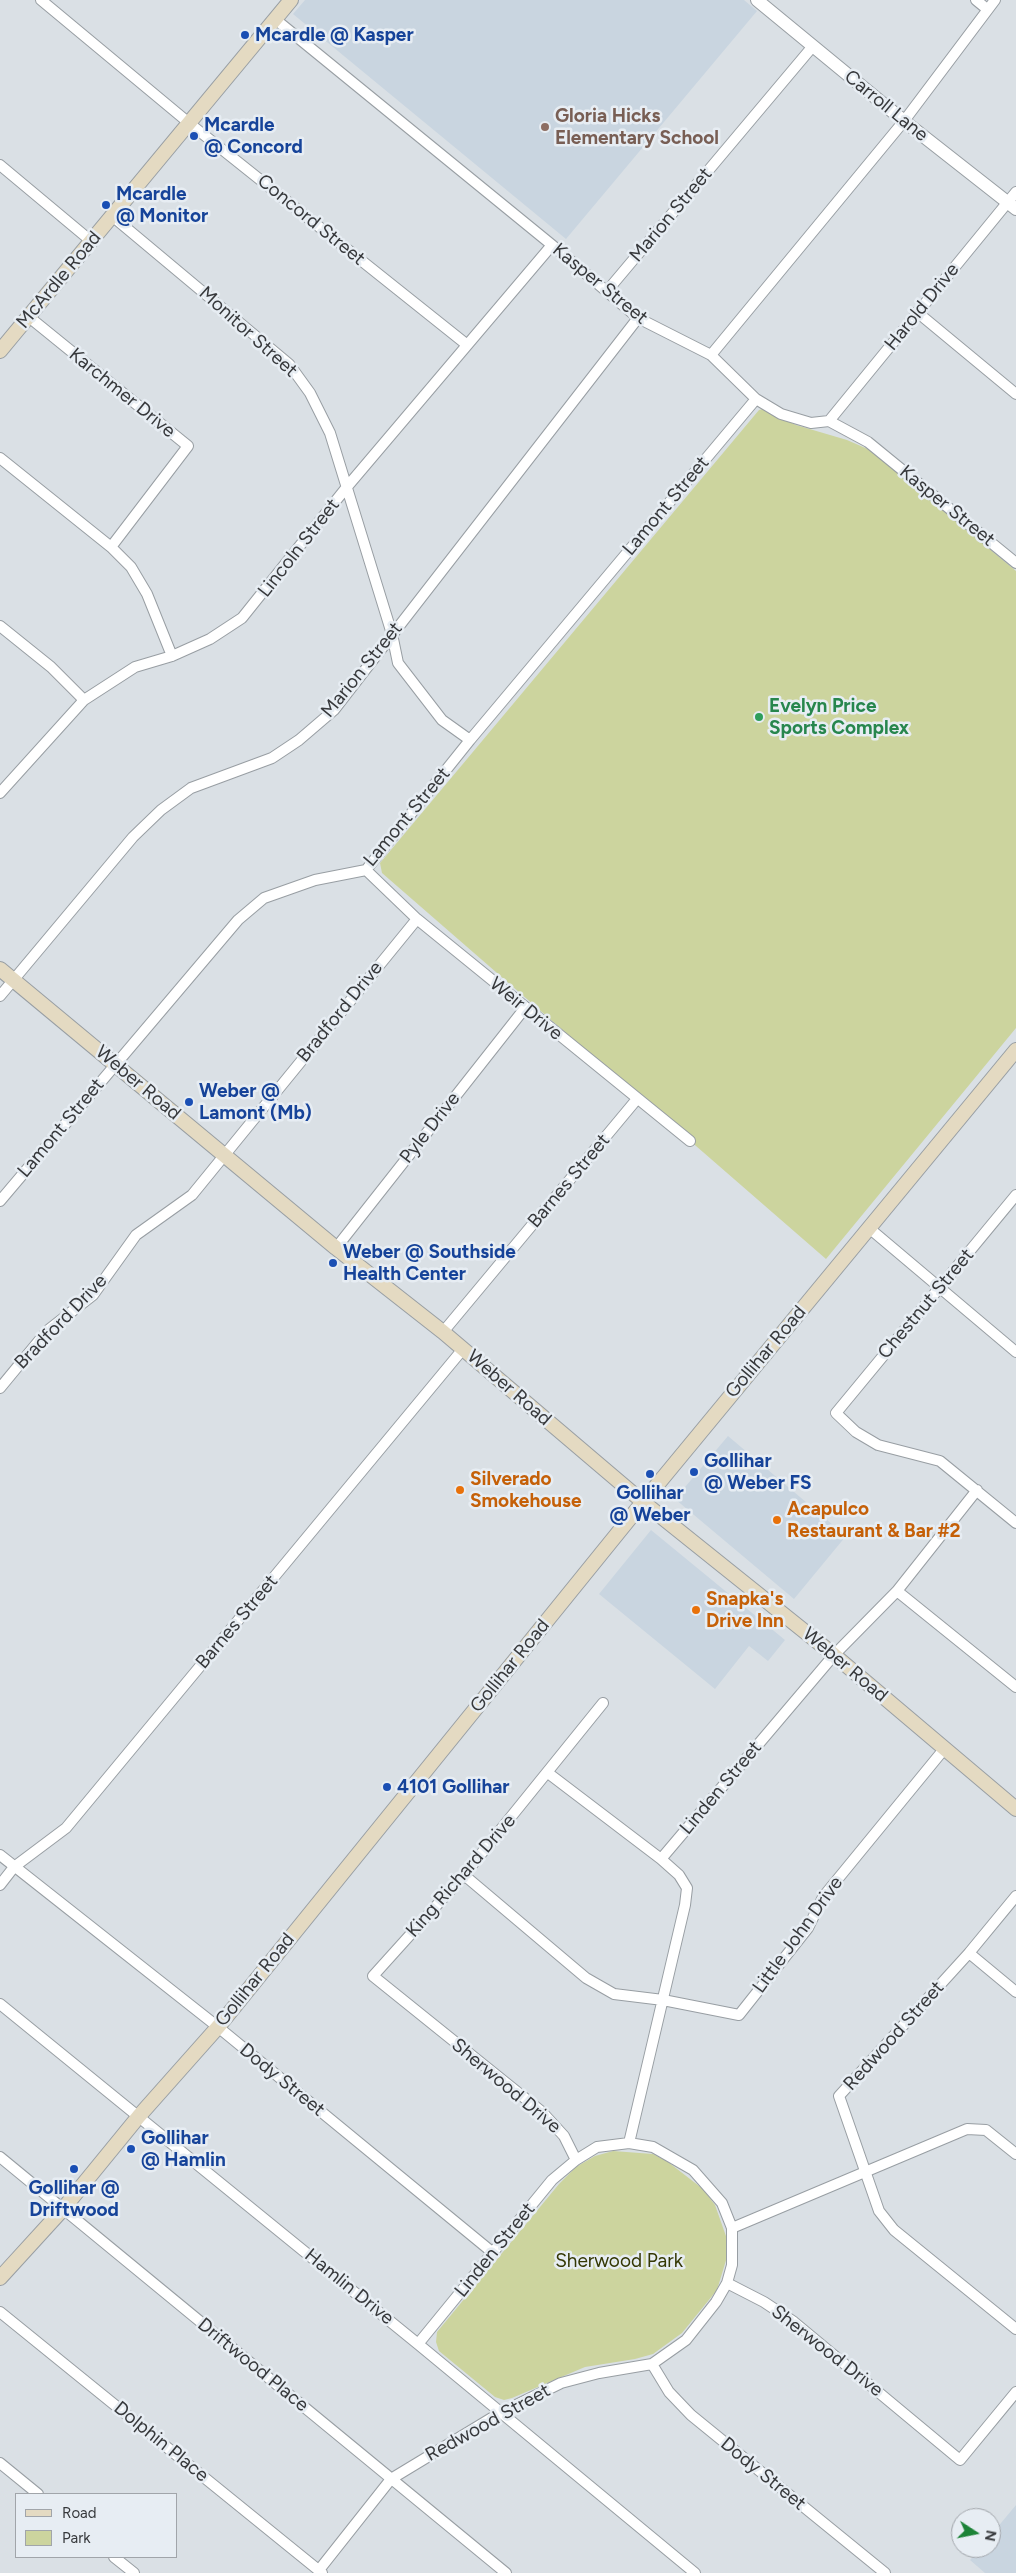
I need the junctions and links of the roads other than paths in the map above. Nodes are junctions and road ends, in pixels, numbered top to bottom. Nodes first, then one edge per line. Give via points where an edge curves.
1 (41, 0) edge
2 (757, 0) edge
3 (976, 0) edge
4 (995, 0) edge
5 (286, 2) edge
6 (987, 10) junction
7 (275, 19) junction
8 (813, 46) junction
9 (904, 121) junction
10 (189, 123) junction
11 (0, 165) edge
12 (1013, 201) edge
13 (112, 216) junction
14 (91, 241) junction
15 (552, 244) junction
16 (607, 291) junction
17 (918, 312) junction
18 (29, 317) junction
19 (638, 318) junction
20 (466, 344) junction
21 (0, 351) edge
22 (711, 355) junction
23 (1016, 394) edge
24 (756, 399) junction
25 (829, 421) junction
26 (0, 458) edge
27 (346, 488) junction
28 (111, 547) junction
29 (1016, 563) edge
30 (0, 626) edge
31 (392, 634) junction
32 (172, 656) junction
33 (84, 700) junction
34 (470, 740) junction
35 (0, 793) edge
36 (366, 870) junction
37 (417, 919) junction
38 (0, 969) edge
39 (13, 980) junction
40 (0, 996) edge
41 (525, 1008) junction
42 (1016, 1050) edge
43 (115, 1064) junction
44 (638, 1099) junction
45 (690, 1141) dead end
46 (223, 1155) junction
47 (1016, 1195) edge
48 (0, 1201) edge
49 (869, 1228) junction
50 (336, 1248) junction
51 (938, 1288) junction
52 (443, 1332) junction
53 (463, 1349) junction
54 (1016, 1352) edge
55 (0, 1388) edge
56 (977, 1490) junction
57 (642, 1502) junction
58 (1016, 1523) edge
59 (897, 1591) junction
60 (834, 1655) junction
61 (1016, 1688) edge
62 (603, 1703) dead end
63 (945, 1748) junction
64 (548, 1773) junction
65 (1016, 1809) edge
66 (0, 1855) edge
67 (661, 1859) junction
68 (14, 1867) junction
69 (464, 1875) junction
70 (0, 1885) edge
71 (1016, 1896) edge
72 (969, 1953) junction
73 (373, 1976) joint
74 (1016, 1992) edge
75 (663, 2000) junction
76 (0, 2004) edge
77 (218, 2027) junction
78 (139, 2116) junction
79 (629, 2143) junction
80 (1016, 2154) edge
81 (0, 2157) edge
82 (576, 2160) junction
83 (866, 2170) junction
84 (63, 2209) junction
85 (732, 2228) junction
86 (492, 2252) junction
87 (0, 2278) edge
88 (727, 2283) junction
89 (0, 2312) edge
90 (1016, 2329) edge
91 (418, 2344) junction
92 (652, 2364) junction
93 (1016, 2392) edge
94 (500, 2412) junction
95 (0, 2463) edge
96 (391, 2478) junction
97 (37, 2493) edge
98 (115, 2558) edge
99 (320, 2572) edge
100 (134, 2573) edge
101 (506, 2573) edge
102 (695, 2573) edge
103 (885, 2573) edge

1 - 10 street, Concord Street
2 - 8 street, Carroll Lane
3 - 6 street
4 - 6 street
5 - 7 main road, McArdle Road
6 - 9 street
7 - 10 main road, McArdle Road
7 - 15 street, Kasper Street
8 - 9 street, Carroll Lane
8 - 16 street, Marion Street
9 - 12 street, Carroll Lane
9 - 22 street
10 - 13 main road, McArdle Road
10 - 20 street, Concord Street
11 - 14 street
12 - 17 street, Harold Drive
13 - 14 main road, McArdle Road
13 - 27 street, Monitor Street via 288,364 310,393 330,433
14 - 18 main road, McArdle Road
15 - 16 street, Kasper Street
15 - 20 street, Lincoln Street
16 - 19 street, Kasper Street
17 - 23 street
17 - 25 street, Harold Drive
18 - 21 main road, McArdle Road
18 - 28 street, Karchmer Drive via 188,446
19 - 22 street, Kasper Street
19 - 31 street, Marion Street
20 - 27 street, Lincoln Street
22 - 24 street, Kasper Street
24 - 25 street, Kasper Street via 781,414 803,421
24 - 34 street, Lamont Street
25 - 29 street, Kasper Street via 868,442
26 - 28 street
27 - 31 street, Monitor Street
27 - 32 street, Lincoln Street via 242,618 210,639
28 - 32 street via 131,566 147,594
30 - 33 street via 51,667
31 - 34 street, Monitor Street via 398,663 418,692 442,720
31 - 39 street, Marion Street via 334,710 299,740 272,758 191,788 161,810 133,837
32 - 33 street, Lincoln Street via 135,667
33 - 35 street, Lincoln Street
34 - 36 street, Lamont Street
36 - 37 street, Weir Drive
36 - 43 street, Lamont Street via 315,880 264,898 238,920
37 - 41 street, Weir Drive
37 - 46 street, Bradford Drive
38 - 39 main road, Weber Road
39 - 40 street, Marion Street
39 - 43 main road, Weber Road
41 - 44 street, Weir Drive
41 - 50 street, Pyle Drive
42 - 49 main road, Gollihar Road
43 - 46 main road, Weber Road
43 - 48 street, Lamont Street
44 - 45 street, Weir Drive
44 - 52 street, Barnes Street
46 - 50 main road, Weber Road
46 - 55 street, Bradford Drive via 192,1195 136,1235 93,1295 47,1331
47 - 51 street, Chestnut Street
49 - 51 street
49 - 57 main road, Gollihar Road
50 - 52 main road, Weber Road
51 - 54 street
51 - 56 street, Chestnut Street via 836,1413 871,1441 940,1462
52 - 53 main road, Weber Road
53 - 57 main road, Weber Road
53 - 68 street, Barnes Street via 66,1828
56 - 58 street
56 - 59 street, Linden Street
57 - 60 main road, Weber Road
57 - 77 main road, Gollihar Road
59 - 60 street, Linden Street
59 - 61 street
60 - 63 main road, Weber Road
60 - 67 street, Linden Street
62 - 64 street, King Richard Drive
63 - 65 main road, Weber Road
63 - 75 street, Little John Drive via 823,1897 808,1928 739,2015
64 - 67 street
64 - 69 street, King Richard Drive
66 - 68 street, Dody Street
67 - 75 street via 679,1875 687,1888
68 - 70 street, Barnes Street
68 - 77 street, Dody Street
69 - 73 street, King Richard Drive
69 - 75 street, Little John Drive via 586,1978 614,1994
71 - 72 street, Redwood Street
72 - 74 street
72 - 83 street, Redwood Street via 839,2096
73 - 82 street, Sherwood Drive via 542,2112 564,2136
75 - 79 street
76 - 78 street, Hamlin Drive
77 - 78 main road, Gollihar Road
77 - 86 street, Dody Street
78 - 84 main road, Gollihar Road
78 - 91 street, Hamlin Drive
79 - 82 street via 598,2147
79 - 85 street via 653,2148 693,2170 722,2203
80 - 83 street via 986,2130 967,2129
81 - 84 street, Driftwood Place
82 - 86 street, Linden Street via 552,2180
83 - 85 street
83 - 90 street via 879,2211 894,2230
84 - 87 main road, Gollihar Road
84 - 96 street, Driftwood Place
85 - 88 street via 732,2265
86 - 91 street, Linden Street
88 - 92 street, Redwood Street via 686,2340
88 - 93 street, Sherwood Drive via 794,2322 960,2460
89 - 99 street, Dolphin Place
91 - 94 street, Hamlin Drive
92 - 94 street, Redwood Street via 561,2383
92 - 103 street, Dody Street via 669,2392 691,2415
94 - 96 street, Redwood Street
94 - 102 street, Hamlin Drive
95 - 97 street
96 - 99 street, Redwood Street
96 - 101 street, Driftwood Place
98 - 100 street

